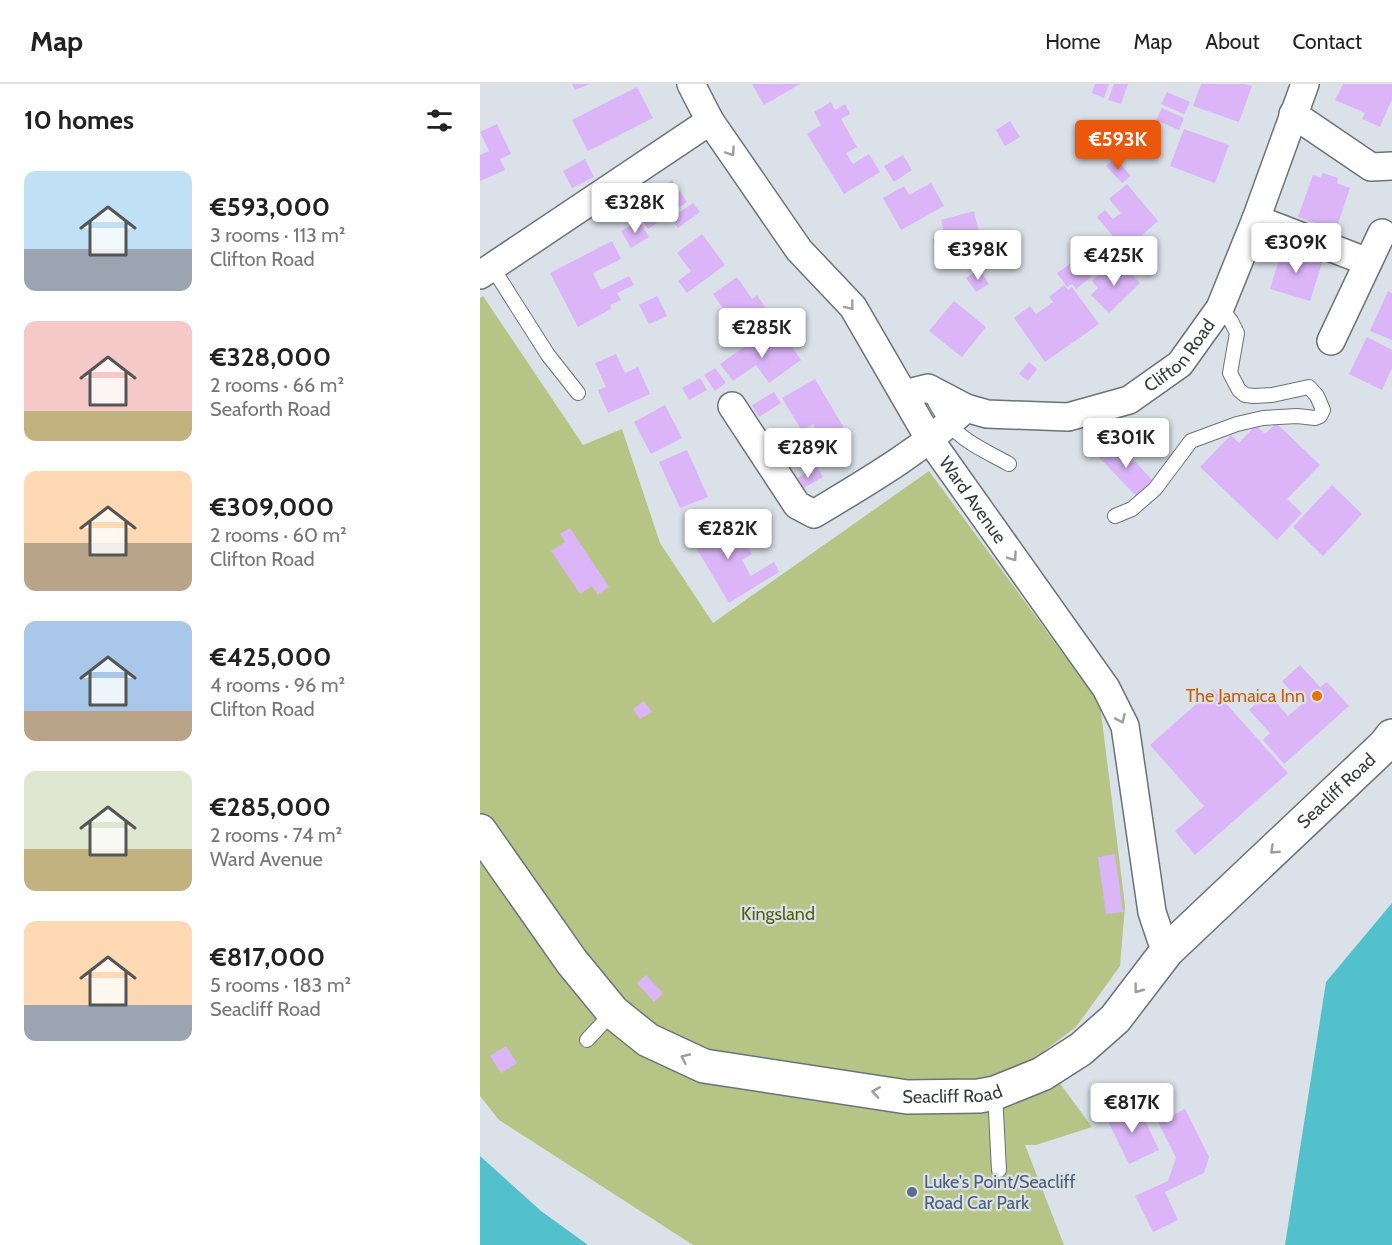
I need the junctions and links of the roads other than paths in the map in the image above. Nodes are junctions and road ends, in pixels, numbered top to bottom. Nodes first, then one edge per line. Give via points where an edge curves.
1 (691, 84) edge
2 (1305, 84) edge
3 (1293, 114) junction
4 (710, 122) junction
5 (1392, 166) edge
6 (1256, 219) junction
7 (1382, 233) dead end
8 (1368, 262) junction
9 (486, 271) edge
10 (1220, 308) junction
11 (1331, 340) dead end
12 (916, 391) junction
13 (578, 393) dead end
14 (732, 406) dead end
15 (948, 424) junction
16 (1009, 464) dead end
17 (1115, 516) dead end
18 (1392, 736) edge
19 (480, 831) edge
20 (1167, 951) junction
21 (613, 1012) junction
22 (587, 1040) dead end
23 (994, 1093) junction
24 (999, 1170) dead end

1 - 4 street, Ward Avenue
2 - 3 street, Clifton Road
3 - 5 street via 1371,167
3 - 6 street, Clifton Road
4 - 9 street
4 -> 12 street, Ward Avenue via 799,250 853,307
6 - 8 street
6 - 10 street, Clifton Road
7 - 8 street
8 - 11 street
9 - 13 lane
10 - 15 street, Clifton Road via 1180,364 1129,400 1068,417 987,414
10 - 17 lane via 1238,333 1230,373 1239,390 1254,396 1309,387 1323,410 1320,416 1263,418 1191,441 1155,489 1132,509
12 - 15 street, Ward Avenue
12 - 15 street, Clifton Road
14 - 15 street via 796,505 814,514 879,475
15 - 16 lane via 961,438
15 -> 20 street, Ward Avenue via 1125,726 1152,912
18 -> 20 street, Seacliff Road
19 - 21 street, Seacliff Road via 572,962
20 -> 23 street, Seacliff Road via 1115,1020 1081,1049 1042,1074
21 - 22 lane
23 -> 21 street, Seacliff Road via 907,1097 704,1066 648,1040
23 - 24 lane

